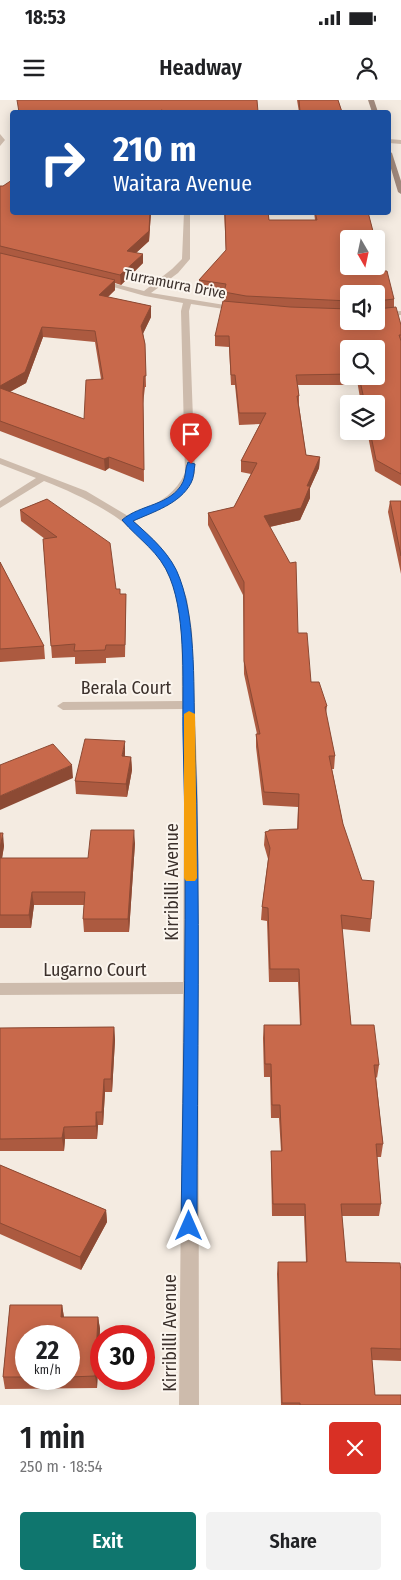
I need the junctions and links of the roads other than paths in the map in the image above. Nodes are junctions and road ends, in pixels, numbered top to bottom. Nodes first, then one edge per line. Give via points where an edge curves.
1 (0, 136) edge
2 (0, 144) edge
3 (391, 160) edge
4 (401, 192) edge
5 (188, 215) edge
6 (88, 279) edge
7 (145, 294) junction
8 (187, 302) junction
9 (249, 310) edge
10 (401, 313) edge
11 (385, 315) edge
12 (385, 317) edge
13 (401, 318) edge
14 (0, 461) edge
15 (43, 478) junction
16 (0, 505) edge
17 (127, 520) junction
18 (189, 705) junction
19 (63, 706) dead end
20 (190, 988) junction
21 (0, 989) edge
22 (189, 1405) edge

1 - 2 street
3 - 4 main road
5 - 7 street via 186,259 176,271
6 - 7 street, Turramurra Drive
7 - 8 street, Turramurra Drive
8 - 9 street, Turramurra Drive
8 - 17 street via 190,473 174,497
10 - 11 street
12 - 13 street
14 - 15 street, Kirribilli Avenue
15 - 16 street
15 - 17 street, Kirribilli Avenue
17 - 18 street, Kirribilli Avenue via 165,560 182,596
18 - 19 street, Berala Court
18 - 20 street, Kirribilli Avenue
20 - 21 street, Lugarno Court
20 - 22 street, Kirribilli Avenue

